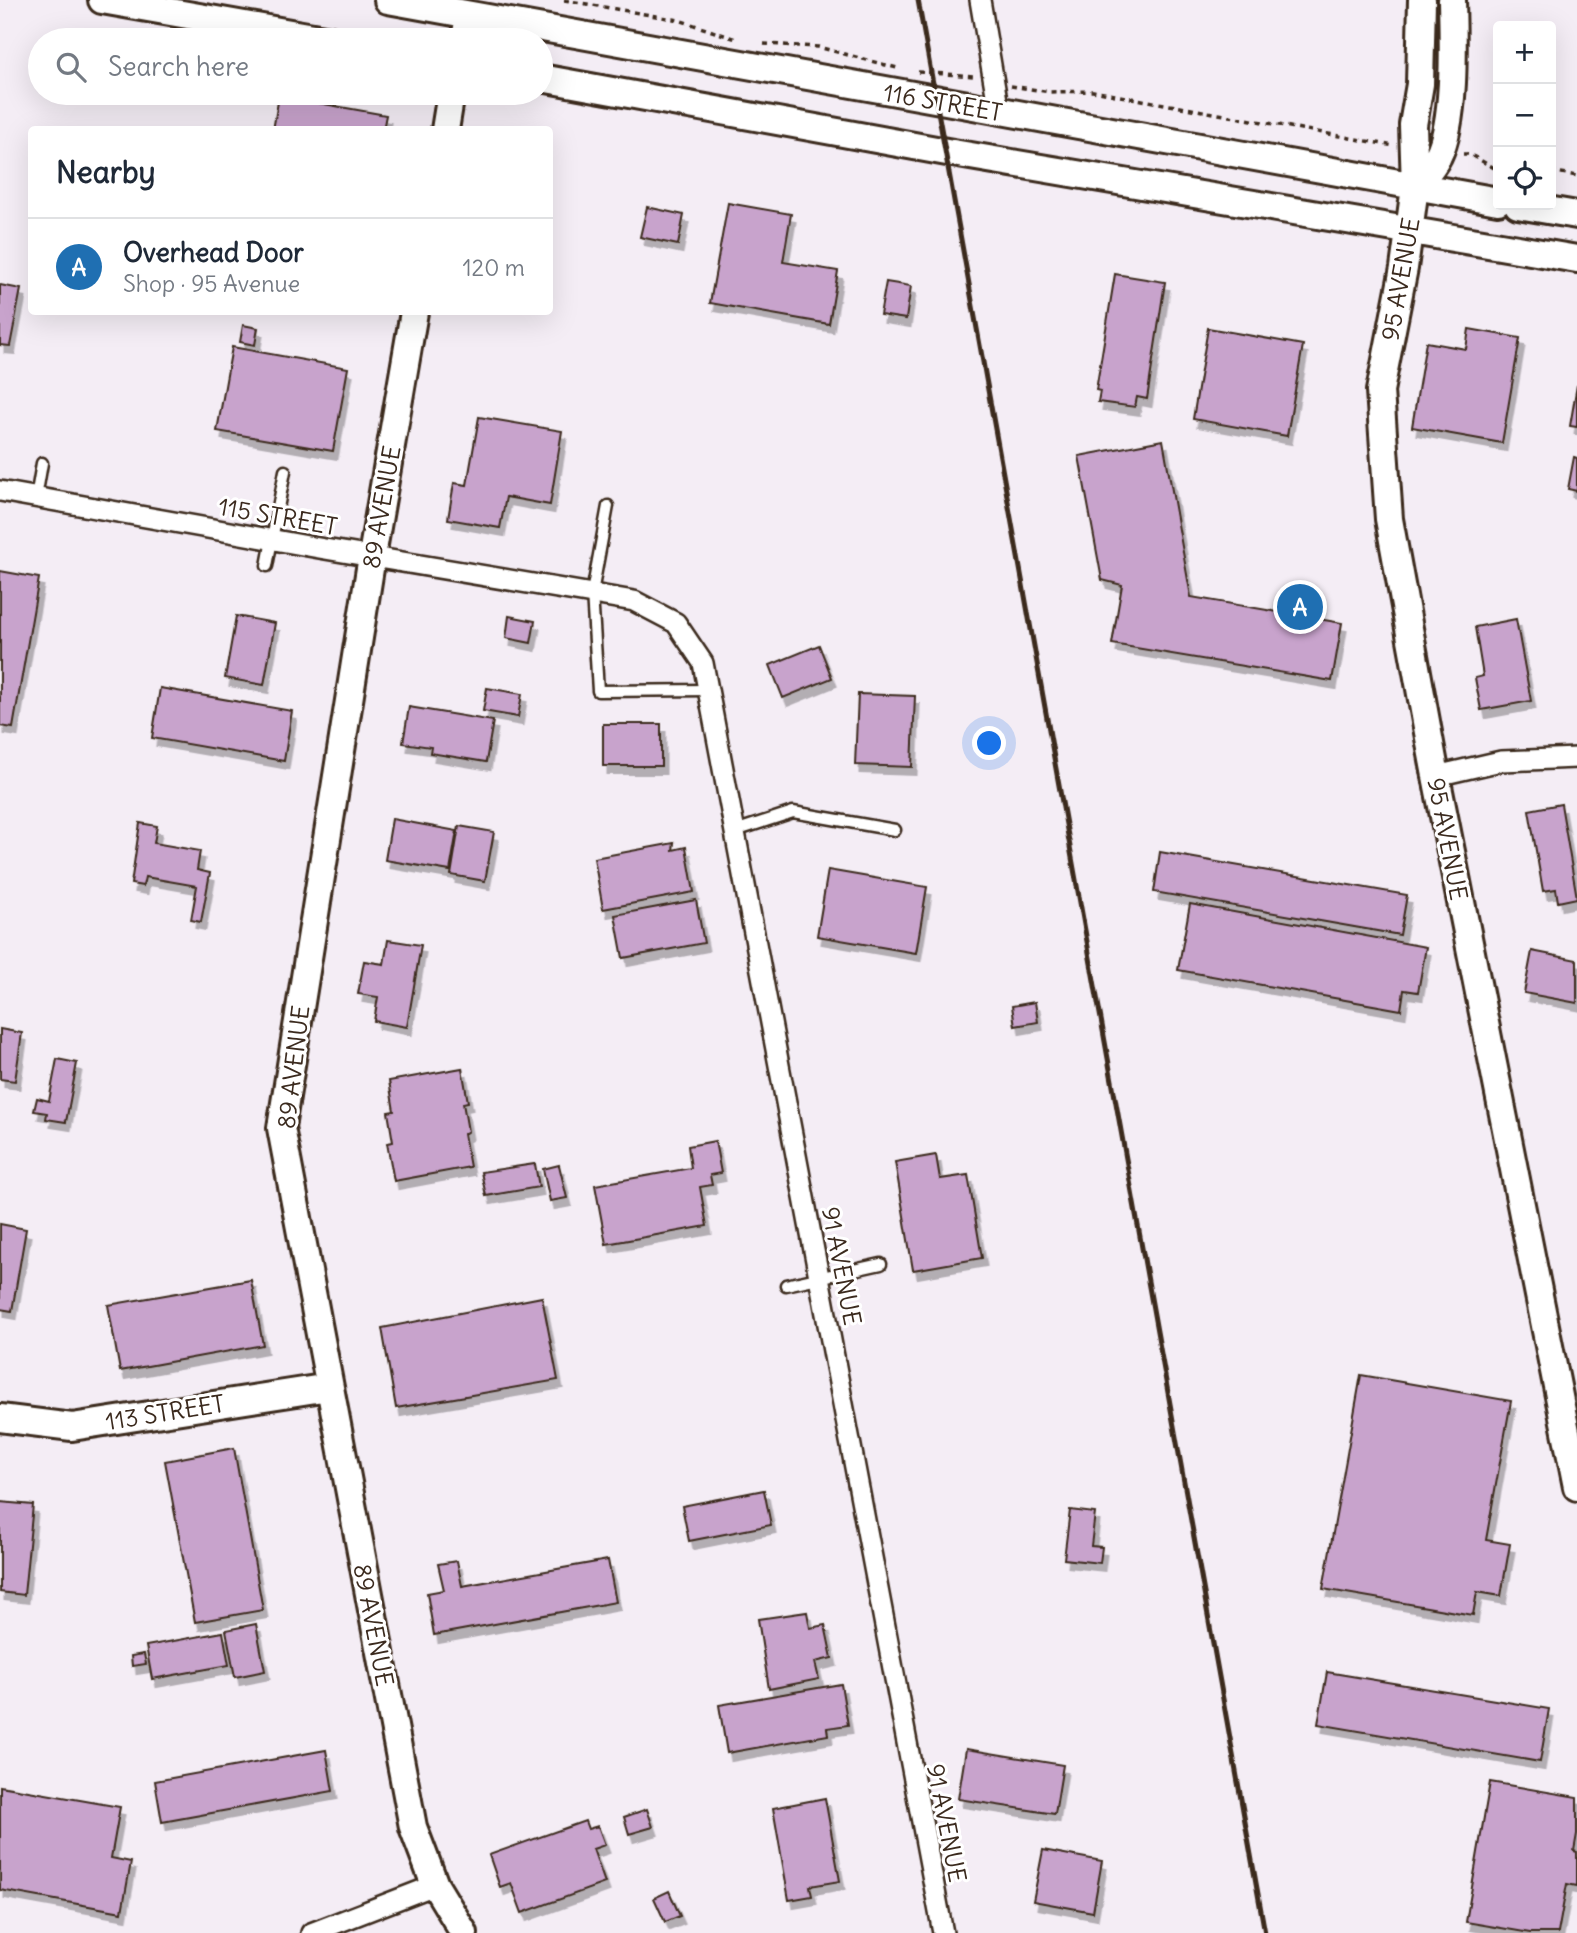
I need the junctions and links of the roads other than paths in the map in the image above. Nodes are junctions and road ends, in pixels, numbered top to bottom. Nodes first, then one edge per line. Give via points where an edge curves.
1 (103, 0) edge
2 (388, 0) edge
3 (980, 0) edge
4 (1422, 0) edge
5 (1452, 0) edge
6 (262, 28) edge
7 (463, 28) edge
8 (553, 42) edge
9 (553, 80) edge
10 (449, 105) edge
11 (999, 112) junction
12 (446, 126) edge
13 (1426, 154) junction
14 (1415, 187) junction
15 (1493, 200) edge
16 (1548, 210) edge
17 (1577, 215) edge
18 (1410, 229) junction
19 (1577, 260) edge
20 (413, 315) edge
21 (42, 463) dead end
22 (285, 471) dead end
23 (0, 491) edge
24 (36, 498) junction
25 (608, 506) dead end
26 (271, 540) junction
27 (372, 556) junction
28 (267, 566) dead end
29 (592, 593) junction
30 (669, 619) joint
31 (709, 690) junction
32 (1577, 758) edge
33 (1436, 776) junction
34 (895, 830) dead end
35 (735, 831) junction
36 (881, 1264) dead end
37 (819, 1278) junction
38 (786, 1284) dead end
39 (329, 1387) junction
40 (0, 1418) edge
41 (1577, 1487) edge
42 (435, 1885) junction
43 (311, 1933) edge
44 (464, 1933) edge
45 (943, 1933) edge

1 - 6 street
2 - 7 street, 116 STREET
3 - 11 street
4 - 13 street, 95 AVENUE via 1423,53 1413,125
5 - 13 street, 95 AVENUE via 1447,123
8 - 11 street, 116 STREET
9 - 18 street, 116 STREET
10 - 12 street
11 - 14 street, 116 STREET
13 - 14 street, 95 AVENUE
14 - 15 street, 116 STREET
14 - 18 street, 95 AVENUE
16 - 17 street
18 - 19 street, 116 STREET
18 - 33 street, 95 AVENUE via 1380,391 1389,519
20 - 27 street, 89 AVENUE
21 - 24 lane
22 - 26 lane
23 - 24 street, 115 STREET
24 - 26 street, 115 STREET
25 - 29 lane
26 - 27 street, 115 STREET
26 - 28 lane
27 - 29 street, 115 STREET
27 - 39 street, 89 AVENUE via 281,1128
29 - 30 street, 115 STREET via 634,601
29 - 31 lane via 598,691
30 - 31 street, 91 AVENUE via 703,663
31 - 35 street, 91 AVENUE
32 - 33 street via 1501,761
33 - 41 street, 95 AVENUE
34 - 35 lane via 793,812
35 - 37 street, 91 AVENUE
36 - 37 lane
37 - 38 lane
37 - 45 street, 91 AVENUE
39 - 40 street, 113 STREET via 72,1427
39 - 42 street, 89 AVENUE via 413,1827
42 - 43 street
42 - 44 street, 89 AVENUE

